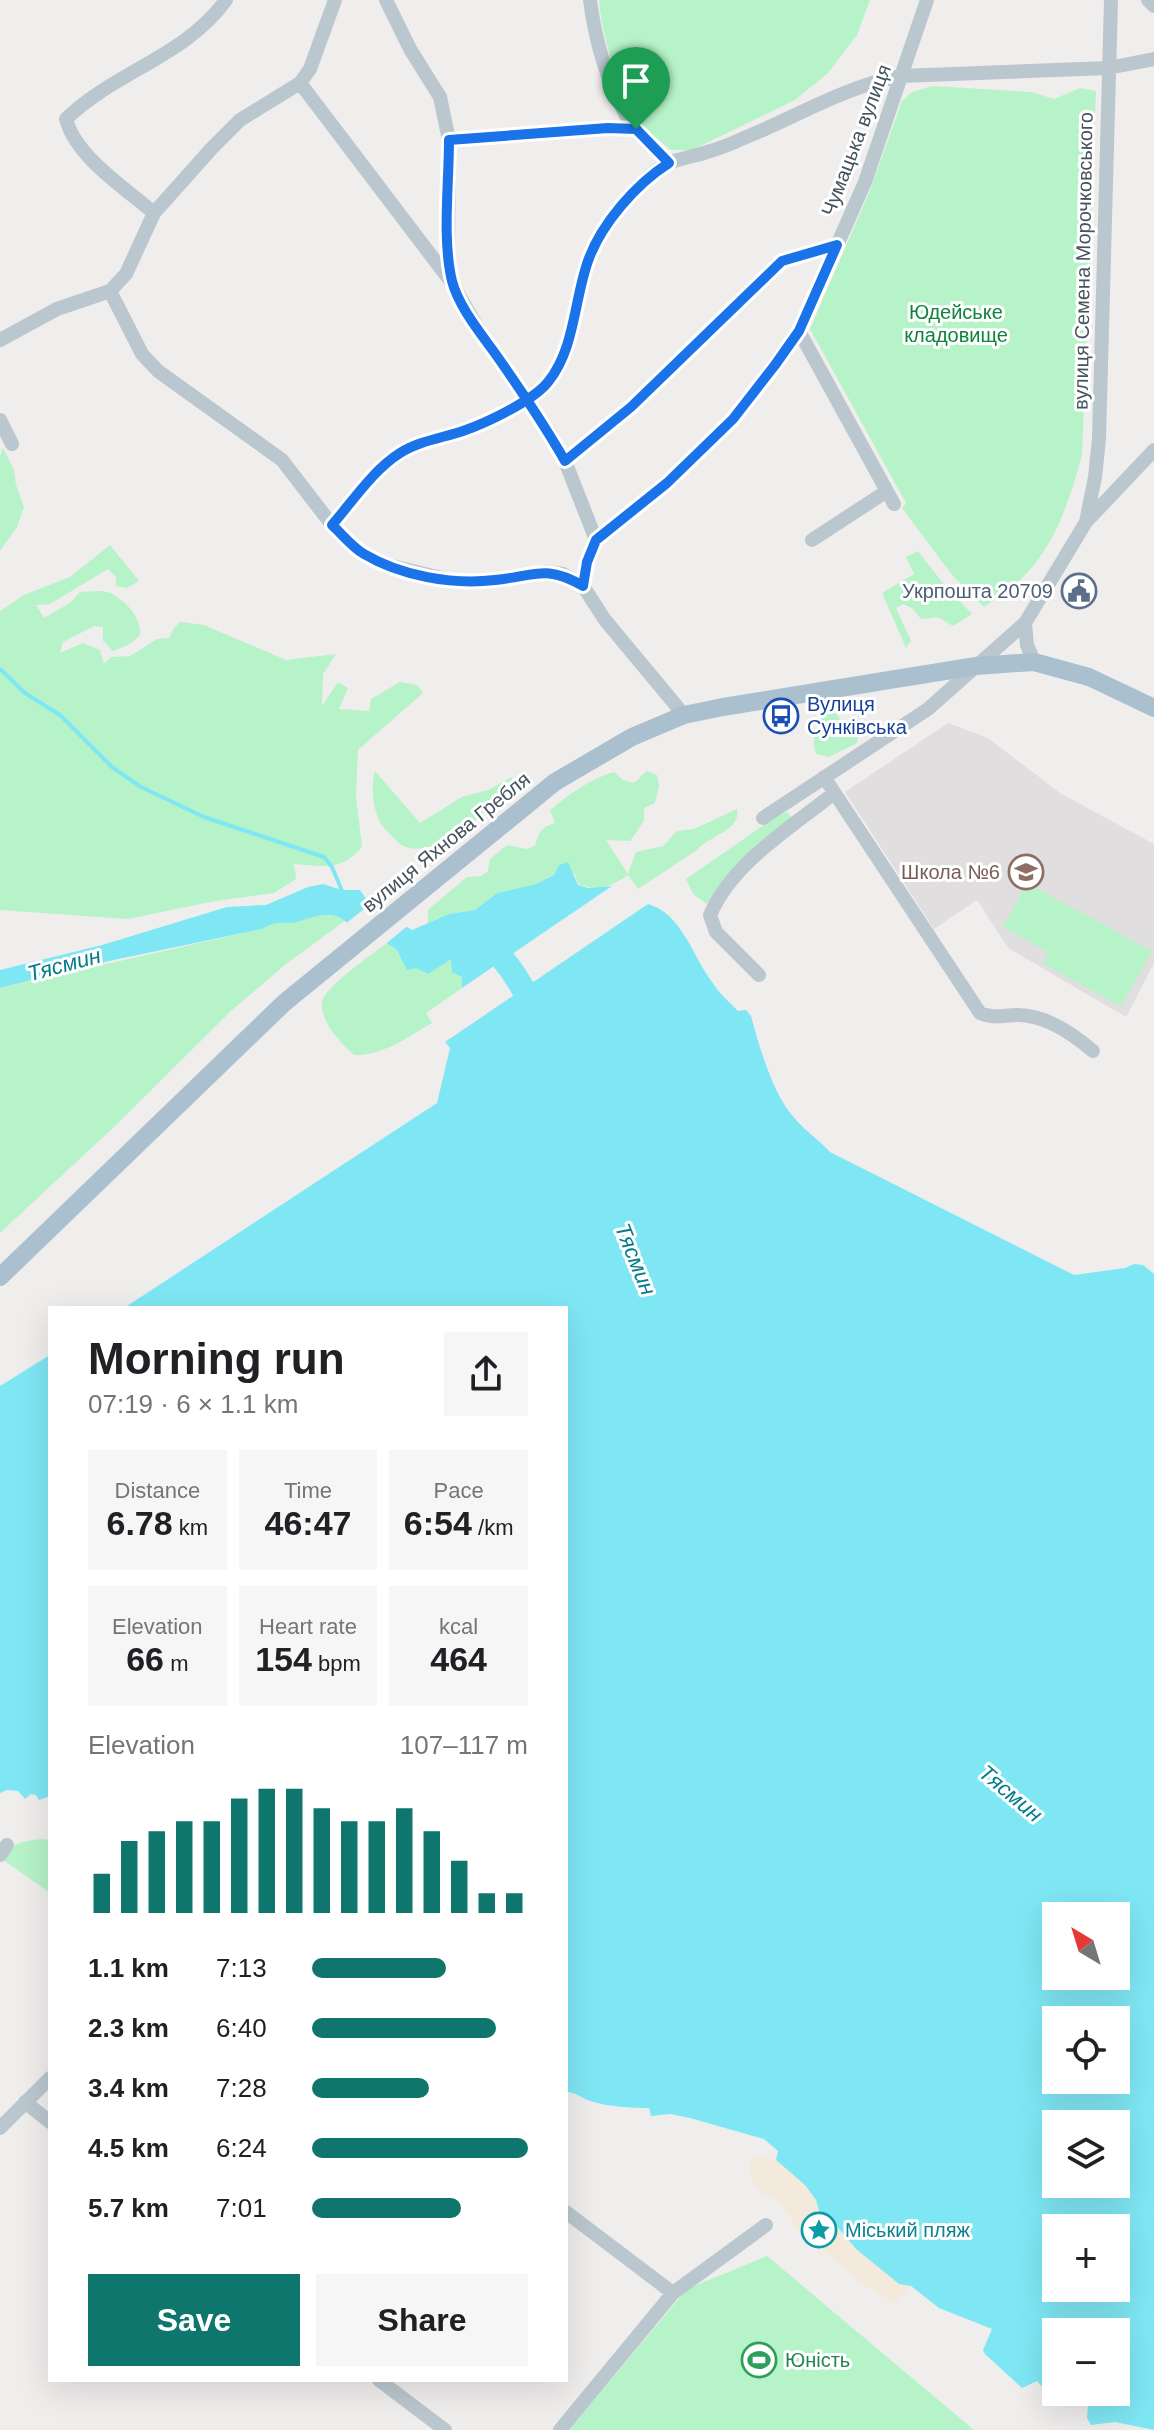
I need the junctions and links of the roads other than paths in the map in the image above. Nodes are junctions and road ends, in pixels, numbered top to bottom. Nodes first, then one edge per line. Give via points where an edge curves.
1 (226, 0) edge
2 (335, 0) edge
3 (386, 0) edge
4 (590, 0) edge
5 (927, 0) edge
6 (1111, 0) edge
7 (1148, 0) edge
8 (1154, 6) edge
9 (1154, 59) edge
10 (1108, 68) junction
11 (901, 76) junction
12 (300, 83) junction
13 (636, 129) junction
14 (449, 140) junction
15 (669, 163) junction
16 (154, 213) junction
17 (837, 245) junction
18 (452, 283) junction
19 (110, 291) junction
20 (799, 331) junction
21 (0, 340) edge
22 (527, 399) junction
23 (0, 420) edge
24 (12, 444) dead end
25 (1154, 450) edge
26 (565, 461) junction
27 (1086, 522) junction
28 (332, 525) junction
29 (596, 540) junction
30 (812, 540) dead end
31 (587, 562) junction
32 (563, 574) junction
33 (583, 586) junction
34 (1025, 623) junction
35 (1034, 662) junction
36 (976, 666) junction
37 (1154, 708) edge
38 (684, 715) junction
39 (824, 777) junction
40 (834, 793) junction
41 (763, 818) dead end
42 (759, 975) dead end
43 (1093, 1051) dead end
44 (0, 1277) edge
45 (48, 2080) edge
46 (25, 2102) junction
47 (48, 2120) edge
48 (0, 2128) edge
49 (568, 2214) edge
50 (766, 2225) dead end
51 (673, 2293) junction
52 (382, 2382) edge
53 (445, 2430) edge
54 (560, 2430) edge

1 - 16 street via 187,40 84,102 66,119 70,135 86,154
2 - 12 street
3 - 14 street via 440,97
4 - 13 street via 613,85
5 - 11 street, Чумацька вулиця
6 - 10 street, вулиця Семена Морочковського
7 - 8 street
9 - 10 street
10 - 11 street
10 - 27 street, вулиця Семена Морочковського via 1099,439
11 - 15 street
11 - 17 street, Чумацька вулиця
12 - 16 street via 240,120
12 - 18 street
13 - 14 street
13 - 15 street
14 - 18 street
15 - 22 street via 654,172 602,234 588,260 558,368
16 - 19 street via 126,274
17 - 20 street, Чумацька вулиця
17 - 26 street via 782,261 631,407
18 - 22 street
19 - 21 street via 57,309
19 - 28 street via 142,354 158,371 282,460
20 - 29 street, Чумацька вулиця via 733,419 667,483
20 - 30 street via 890,498
22 - 26 street
22 - 28 street via 466,430 397,455
23 - 24 street
25 - 27 street
26 - 29 street
27 - 34 street
28 - 32 street via 361,553 427,576 458,582
29 - 31 street, Чумацька вулиця
31 - 32 street
31 - 33 street, Чумацька вулиця
32 - 33 street
33 - 38 street
34 - 35 street
34 - 36 street
35 - 36 main road, вулиця Яхнова Гребля
35 - 37 main road, вулиця Яхнова Гребля via 1089,677
36 - 38 main road, вулиця Яхнова Гребля
36 - 39 street via 928,709
38 - 44 main road, вулиця Яхнова Гребля via 632,737 555,782 317,974
39 - 40 street
39 - 41 street
40 - 42 street via 739,873 710,915 716,932
40 - 43 street via 980,1013 992,1018 1035,1017 1074,1035
45 - 46 street
46 - 47 street
46 - 48 street
49 - 51 street
50 - 51 street
51 - 54 street
52 - 53 street

